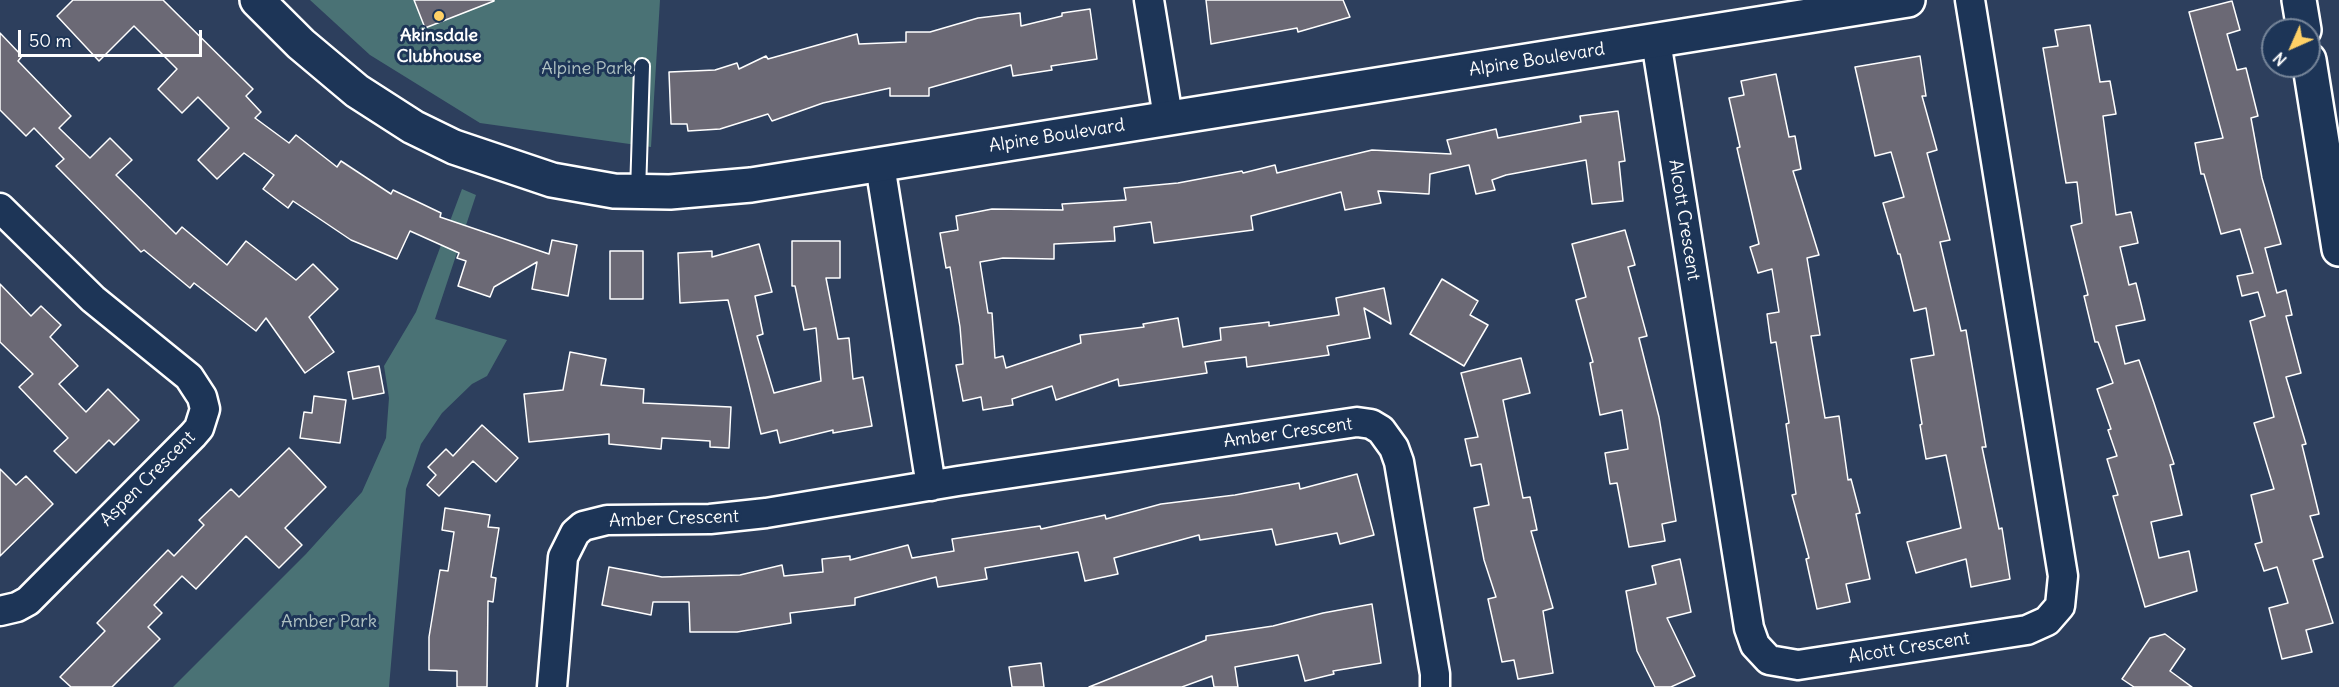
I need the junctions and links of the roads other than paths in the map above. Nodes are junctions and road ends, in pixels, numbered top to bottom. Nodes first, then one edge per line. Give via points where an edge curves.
1 (257, 0) edge
2 (1149, 0) edge
3 (1908, 0) edge
4 (1970, 0) edge
5 (2299, 0) edge
6 (2302, 18) edge
7 (1656, 41) junction
8 (642, 66) dead end
9 (2312, 78) edge
10 (1168, 117) junction
11 (880, 165) junction
12 (638, 192) junction
13 (0, 208) edge
14 (2339, 249) edge
15 (931, 486) junction
16 (0, 611) edge
17 (552, 687) edge
18 (1435, 687) edge

1 - 12 street, Alpine Boulevard via 329,69 413,127 516,170 590,188
2 - 10 street
3 - 7 street, Alpine Boulevard
4 - 7 street, Alcott Crescent via 2063,576 2060,606 2047,621 2027,630 1798,665 1769,660 1755,645 1749,628
5 - 6 street
7 - 10 street, Alpine Boulevard
8 - 12 lane
9 - 14 street
10 - 11 street, Alpine Boulevard
11 - 12 street, Alpine Boulevard via 713,190
11 - 15 street
13 - 16 street, Aspen Crescent via 93,299 189,377 205,408 193,435 28,601
15 - 17 street, Amber Crescent via 738,517 608,520 583,526 563,557
15 - 18 street, Amber Crescent via 1344,423 1371,424 1388,438 1399,462

